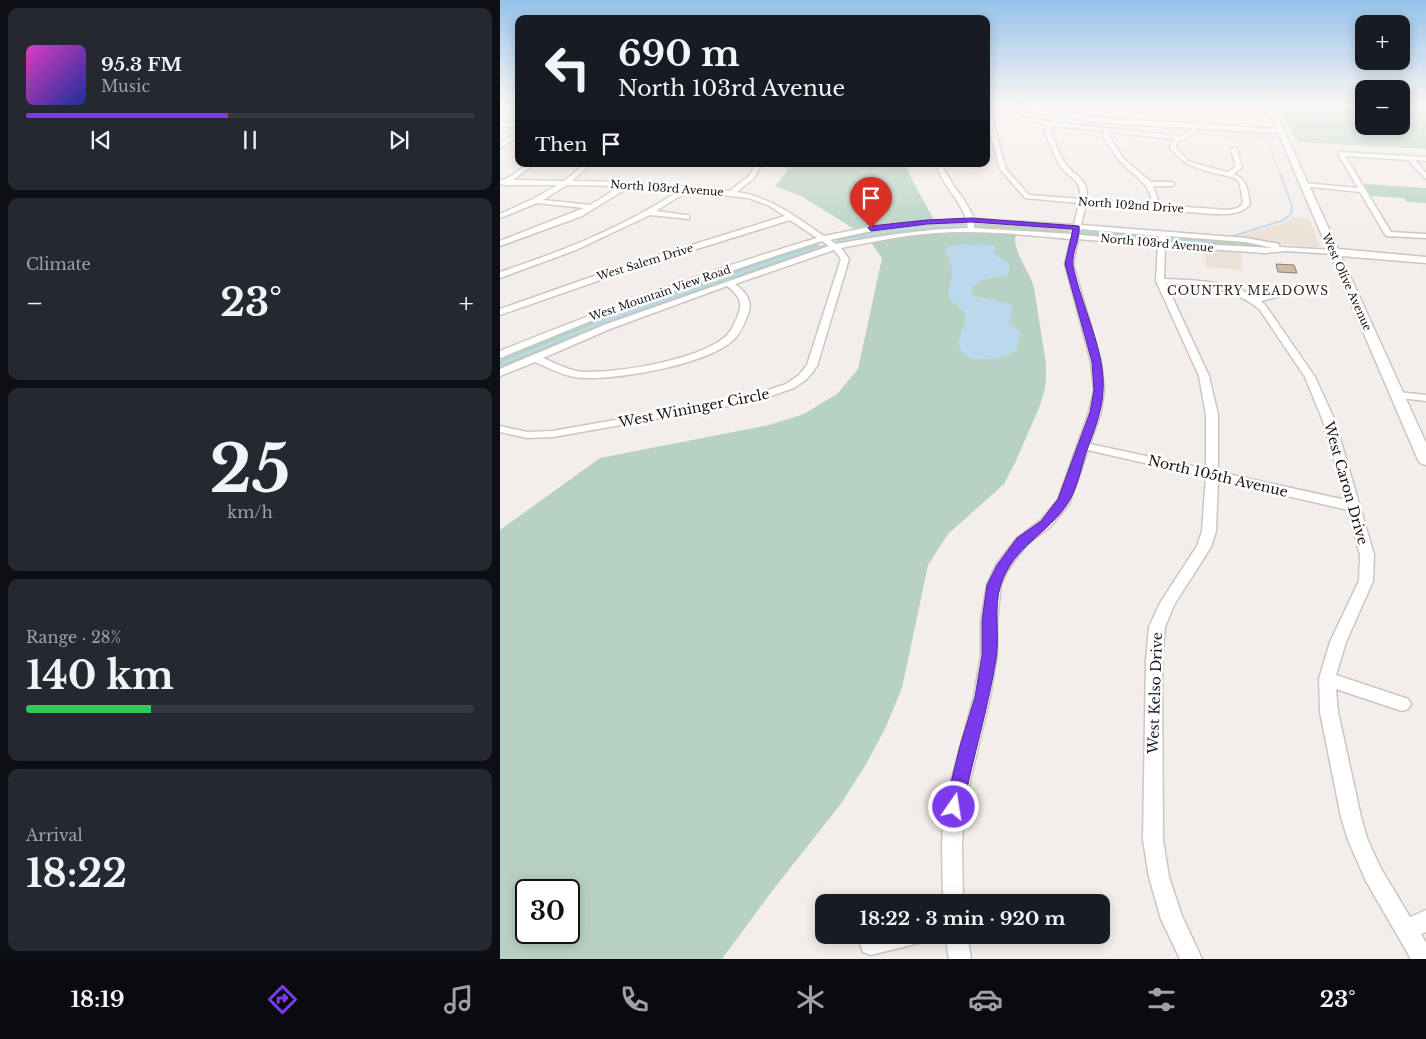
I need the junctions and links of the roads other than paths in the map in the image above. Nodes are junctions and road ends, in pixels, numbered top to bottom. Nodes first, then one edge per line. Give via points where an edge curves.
1 (1234, 148) dead end
2 (996, 149) edge
3 (1055, 149) edge
4 (1115, 149) edge
5 (1174, 149) edge
6 (1288, 149) edge
7 (1410, 158) junction
8 (1426, 159) edge
9 (526, 167) edge
10 (585, 167) edge
11 (757, 167) edge
12 (940, 167) edge
13 (1229, 173) junction
14 (1426, 177) edge
15 (503, 182) edge
16 (568, 182) junction
17 (630, 184) junction
18 (1149, 184) junction
19 (1172, 184) dead end
20 (1304, 185) junction
21 (500, 186) edge
22 (686, 189) junction
23 (1362, 189) junction
24 (732, 193) junction
25 (537, 201) junction
26 (1083, 202) junction
27 (592, 207) junction
28 (1154, 207) junction
29 (650, 213) junction
30 (500, 216) edge
31 (791, 217) junction
32 (686, 218) dead end
33 (971, 220) junction
34 (971, 230) junction
35 (1076, 232) junction
36 (1426, 236) edge
37 (822, 238) junction
38 (1162, 239) junction
39 (500, 244) edge
40 (834, 247) junction
41 (1334, 252) junction
42 (1426, 260) edge
43 (500, 275) edge
44 (1160, 281) junction
45 (728, 283) junction
46 (1284, 294) dead end
47 (1255, 300) junction
48 (500, 312) edge
49 (640, 314) junction
50 (652, 322) dead end
51 (500, 355) edge
52 (535, 358) junction
53 (500, 373) edge
54 (1397, 395) junction
55 (1426, 398) edge
56 (500, 429) edge
57 (1084, 446) junction
58 (1426, 460) edge
59 (1212, 475) junction
60 (1352, 506) junction
61 (1327, 680) junction
62 (1402, 704) dead end
63 (953, 894) edge
64 (1426, 921) edge
65 (1406, 930) junction
66 (958, 944) edge
67 (960, 959) edge
68 (1191, 959) edge
69 (1423, 959) edge

1 - 13 street via 1239,168
2 - 26 street, North 102nd Drive via 1003,169 1027,197
3 - 26 street via 1063,165 1082,184
4 - 18 street via 1122,160
5 - 13 street via 1191,164
6 - 20 main road, West Olive Avenue
7 - 8 street
7 - 14 street
7 - 23 street via 1341,154
9 - 15 street
10 - 16 street
11 - 24 street via 753,176
12 - 33 street
13 - 28 street, North 102nd Drive via 1241,180 1247,204 1243,208 1214,212
15 - 16 street, North 103rd Avenue
15 - 21 street
16 - 17 street, North 103rd Avenue
16 - 25 street
17 - 22 street, North 103rd Avenue
17 - 27 street
18 - 19 street
18 - 28 street
20 - 23 street
20 - 41 main road, West Olive Avenue
22 - 24 street, North 103rd Avenue
22 - 29 street
23 - 36 street via 1389,234
24 - 31 street, North 103rd Avenue via 763,201
25 - 27 street
25 - 30 street
26 - 28 street, North 102nd Drive
26 - 35 street
27 - 39 street via 544,229
29 - 32 street
29 - 43 street via 603,240
31 - 37 street, North 103rd Avenue
31 - 48 street, West Salem Drive via 594,278
33 - 34 street
33 - 35 street, North 103rd Avenue
33 - 37 street, North 103rd Avenue via 885,226
34 - 35 street, North 103rd Avenue
34 - 40 street, North 103rd Avenue via 903,234
35 - 38 street, North 103rd Avenue
35 - 57 street via 1069,264 1096,362 1099,390
37 - 40 street, North 103rd Avenue
37 - 51 street, West Mountain View Road via 638,300
38 - 41 street, North 103rd Avenue via 1257,251
38 - 44 street, West Kelso Drive
40 - 45 street, West Mountain View Road
40 - 56 street, West Wininger Circle via 844,256 844,263 812,366 790,386 752,400 570,432 527,435
41 - 42 main road, North 103rd Avenue
41 - 54 main road, West Olive Avenue
44 - 47 street, West Caron Drive via 1223,287
44 - 59 street, West Kelso Drive via 1204,376 1212,415
45 - 49 street, West Mountain View Road
45 - 52 street via 743,294 745,312 728,340 705,354 638,369 585,375
46 - 47 street
47 - 60 street, West Caron Drive via 1310,378 1329,421
49 - 50 street, West Mountain View Road
49 - 52 street, West Mountain View Road
52 - 53 street, West Mountain View Road
54 - 55 street
54 - 58 main road, West Olive Avenue
57 - 59 street, North 105th Avenue
57 - 63 street via 1064,501 1045,524 1022,541 1001,569 994,585 982,697 954,807
59 - 60 street, North 105th Avenue
59 - 68 street, West Kelso Drive via 1209,531 1204,547 1166,603 1157,627 1154,660 1152,840 1172,919
60 - 61 street, West Caron Drive via 1367,556 1366,581 1338,642
61 - 62 street
61 - 65 street, West Caron Drive via 1329,712 1353,825 1373,874
64 - 65 street
65 - 69 street, West Caron Drive
66 - 67 street

